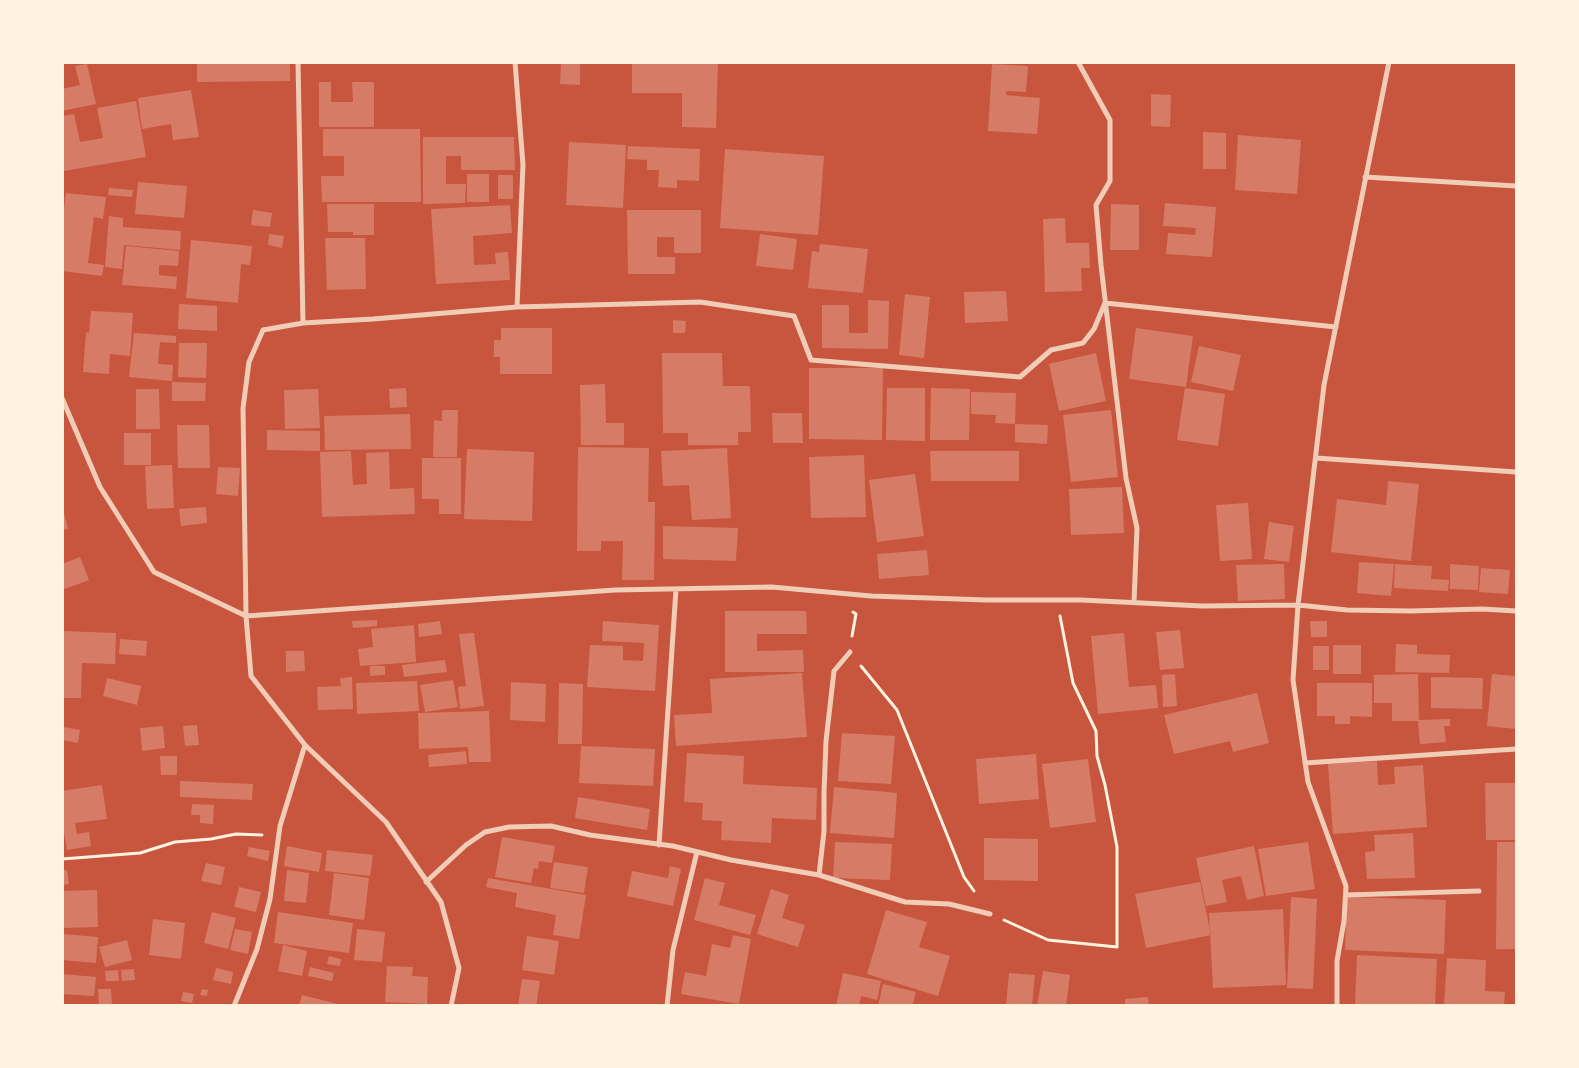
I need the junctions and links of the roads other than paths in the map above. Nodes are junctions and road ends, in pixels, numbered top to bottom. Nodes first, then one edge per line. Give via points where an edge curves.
1 (298, 62) edge
2 (515, 62) edge
3 (1078, 62) edge
4 (1389, 62) edge
5 (1365, 177) junction
6 (1516, 186) edge
7 (1105, 303) junction
8 (517, 307) junction
9 (303, 323) junction
10 (1336, 327) junction
11 (62, 398) edge
12 (1316, 458) junction
13 (1516, 472) edge
14 (676, 589) junction
15 (1134, 602) junction
16 (1298, 606) junction
17 (1516, 611) edge
18 (246, 616) junction
19 (850, 652) road end
20 (305, 745) junction
21 (1516, 749) edge
22 (1305, 763) junction
23 (659, 845) junction
24 (697, 852) junction
25 (818, 875) junction
26 (426, 882) junction
27 (1479, 891) dead end
28 (1346, 894) junction
29 (990, 914) road end
30 (234, 1006) edge
31 (451, 1006) edge
32 (666, 1006) edge
33 (1337, 1006) edge

1 - 9 street
2 - 8 street via 523,165
3 - 7 street via 1110,120 1110,181 1096,205
4 - 5 street
5 - 6 street
5 - 10 street
7 - 8 street via 1083,343 1051,350 1020,377 811,360 794,316 700,302
7 - 10 street
7 - 15 street via 1126,478 1137,528
8 - 9 street
9 - 18 street via 263,330 249,362 243,408
10 - 12 street via 1324,385
11 - 18 street via 100,488 154,572
12 - 13 street
12 - 16 street
14 - 15 street via 772,587 986,600
14 - 18 street via 614,590
14 - 23 street
15 - 16 street
16 - 17 street via 1356,610
16 - 22 street via 1293,680
18 - 20 street via 250,676
19 - 25 street via 834,671 826,741 824,831
20 - 26 street via 386,822
20 - 30 street via 280,826 270,899 257,949
21 - 22 street
22 - 28 street via 1308,782 1346,886
23 - 24 street
23 - 26 street via 551,826 509,827 485,832
24 - 25 street
24 - 32 street via 673,950
25 - 29 street via 905,902 949,904
26 - 31 street via 441,902 459,968
27 - 28 street
28 - 33 street via 1337,960

